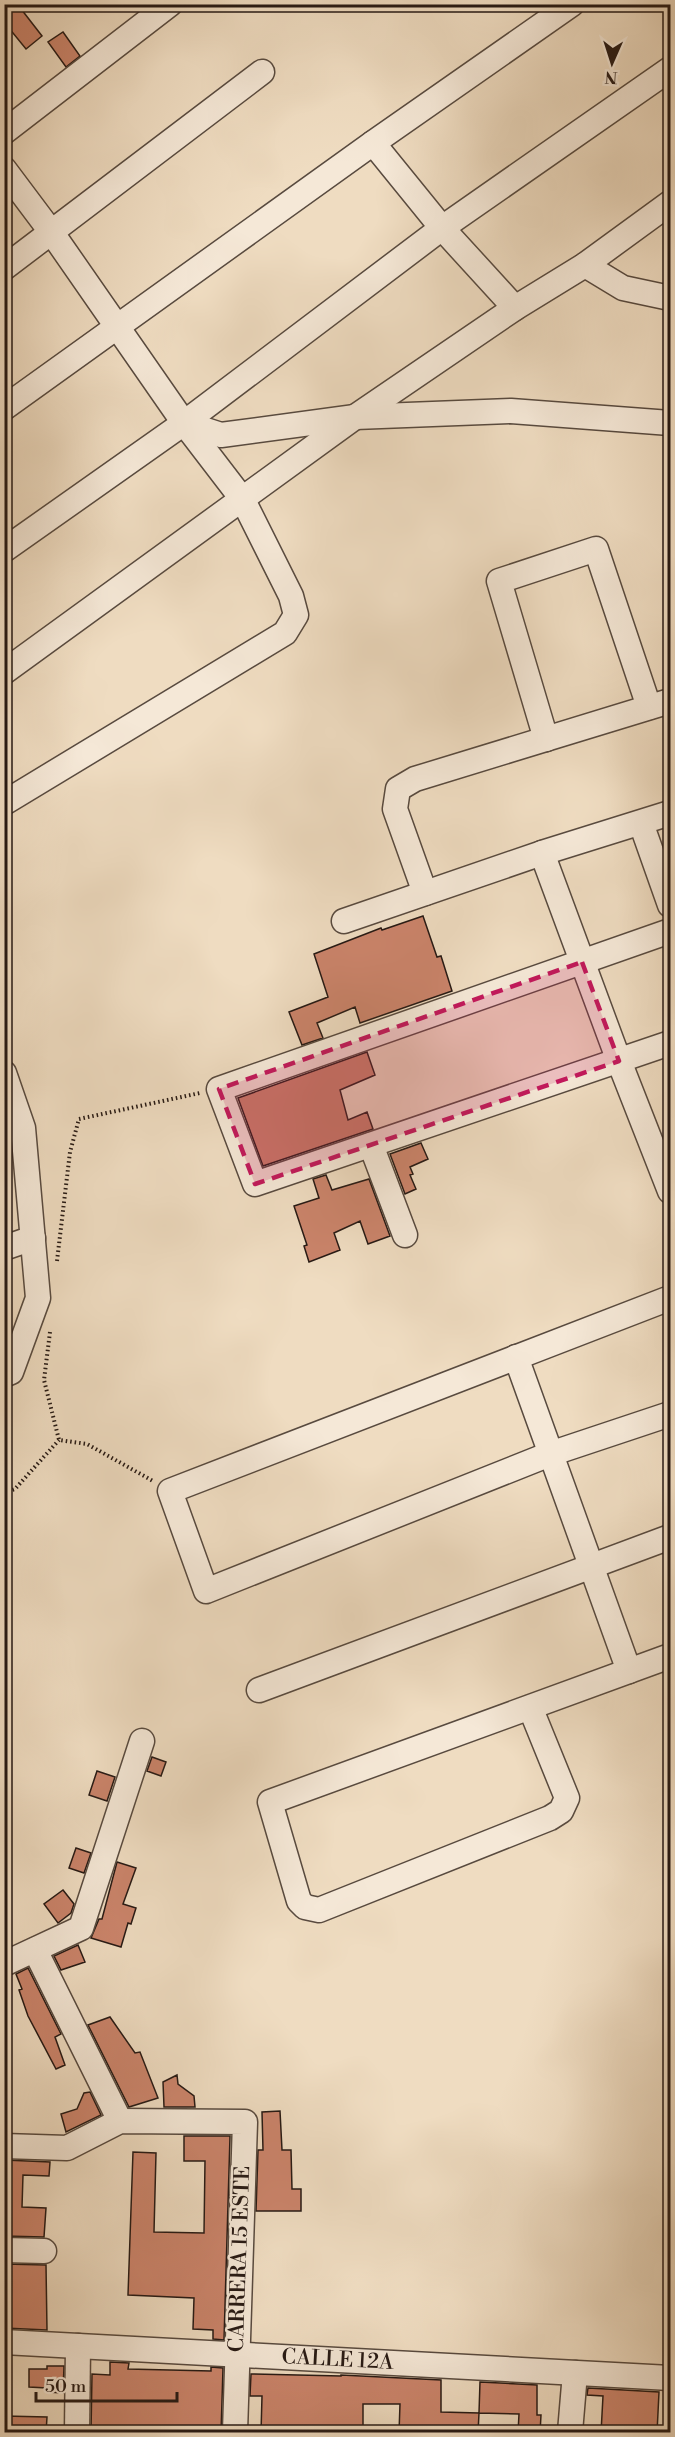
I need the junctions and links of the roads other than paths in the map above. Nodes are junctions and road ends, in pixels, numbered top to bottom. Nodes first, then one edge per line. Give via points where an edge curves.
1 (170, 4) edge
2 (572, 4) edge
3 (670, 69) edge
4 (262, 72) dead end
5 (4, 132) edge
6 (373, 143) junction
7 (4, 168) edge
8 (670, 203) edge
9 (442, 228) junction
10 (52, 233) junction
11 (585, 265) junction
12 (4, 268) edge
13 (670, 298) edge
14 (515, 308) junction
15 (117, 326) junction
16 (4, 408) edge
17 (356, 417) junction
18 (184, 423) junction
19 (670, 423) edge
20 (243, 500) junction
21 (4, 550) edge
22 (4, 672) edge
23 (660, 704) edge
24 (546, 739) junction
25 (4, 803) edge
26 (670, 813) edge
27 (641, 822) junction
28 (542, 853) junction
29 (425, 893) junction
30 (670, 905) edge
31 (344, 921) dead end
32 (670, 932) edge
33 (582, 962) junction
34 (670, 1043) edge
35 (619, 1061) junction
36 (4, 1073) edge
37 (14, 1131) edge
38 (371, 1145) junction
39 (670, 1191) edge
40 (405, 1235) dead end
41 (33, 1238) junction
42 (4, 1248) edge
43 (670, 1298) edge
44 (516, 1357) junction
45 (8, 1374) edge
46 (670, 1414) edge
47 (550, 1454) junction
48 (670, 1537) edge
49 (590, 1567) junction
50 (670, 1656) edge
51 (628, 1671) junction
52 (259, 1690) dead end
53 (530, 1707) junction
54 (142, 1741) dead end
55 (35, 1950) junction
56 (4, 1964) edge
57 (120, 2121) junction
58 (4, 2146) edge
59 (4, 2250) edge
60 (44, 2251) dead end
61 (4, 2342) edge
62 (78, 2346) junction
63 (236, 2355) junction
64 (575, 2373) junction
65 (670, 2378) edge
66 (77, 2433) edge
67 (235, 2433) edge
68 (570, 2433) edge

1 - 5 street
2 - 6 street
3 - 9 street
4 - 10 street
6 - 9 street
6 - 15 street
7 - 10 street
8 - 11 street
9 - 14 street
9 - 18 street
10 - 12 street
10 - 15 street
11 - 13 street via 623,288
11 - 14 street
14 - 17 street
15 - 16 street
15 - 18 street
17 - 18 street via 221,435
17 - 19 street via 511,411
17 - 20 street
18 - 20 street
18 - 21 street
20 - 22 street
20 - 25 street via 291,596 296,615 285,633
23 - 24 street
23 - 24 street via 596,549 499,581
24 - 29 street via 415,778 398,789 396,809
26 - 27 street
27 - 28 street
27 - 30 street
28 - 29 street
28 - 33 street
29 - 31 street
32 - 33 street
33 - 35 street
33 - 38 street via 219,1089 255,1184
34 - 35 street
35 - 38 street
35 - 39 street
36 - 37 street
37 - 41 street
38 - 40 street
41 - 42 street
41 - 45 street via 38,1298
43 - 44 street
44 - 47 street
44 - 47 street via 170,1491 206,1591
46 - 47 street
47 - 49 street
48 - 49 street
49 - 51 street
49 - 52 street
50 - 51 street
51 - 53 street
53 - 53 street via 567,1798 561,1811 319,1911 299,1901 270,1802
54 - 55 street via 81,1928
55 - 56 street
55 - 57 street
57 - 58 street via 67,2148
57 - 63 street, CARRERA 15 ESTE via 245,2122
59 - 60 street
61 - 62 street, CALLE 12A
62 - 63 street, CALLE 12A
62 - 66 street
63 - 64 street, CALLE 12A
63 - 67 street, CARRERA 15 ESTE
64 - 65 street, CALLE 12A
64 - 68 street

